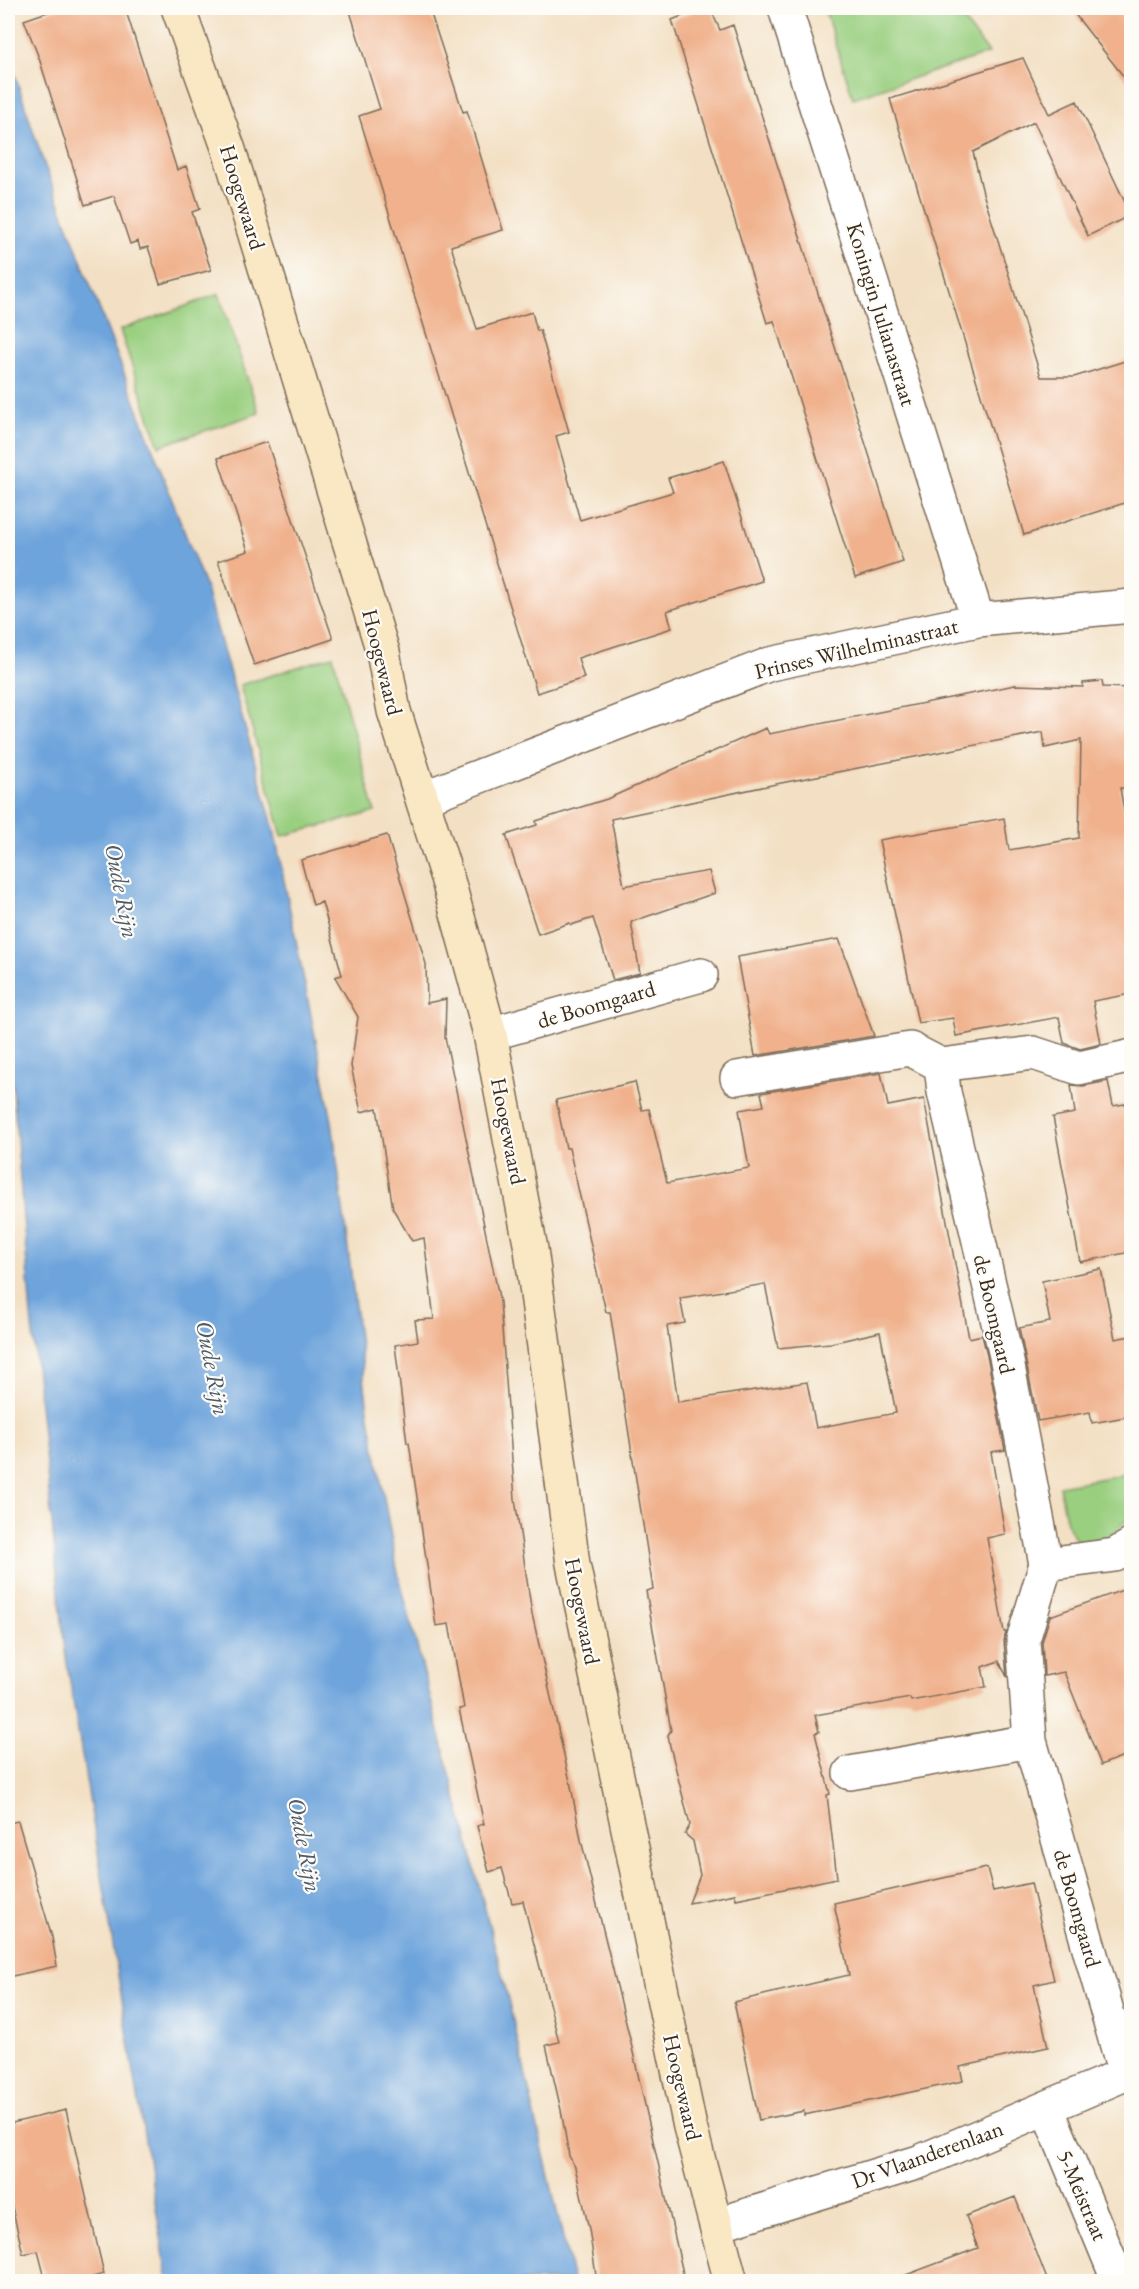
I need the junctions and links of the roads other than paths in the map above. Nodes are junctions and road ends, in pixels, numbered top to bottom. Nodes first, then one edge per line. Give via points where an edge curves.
1 (178, 8) edge
2 (785, 8) edge
3 (1131, 606) edge
4 (978, 620) junction
5 (423, 798) junction
6 (701, 975) dead end
7 (490, 1034) junction
8 (1131, 1056) edge
9 (941, 1065) junction
10 (737, 1078) dead end
11 (1131, 1545) edge
12 (1046, 1564) junction
13 (1030, 1741) junction
14 (850, 1773) dead end
15 (1128, 2073) edge
16 (1047, 2108) junction
17 (718, 2223) junction
18 (731, 2282) edge
19 (1119, 2282) edge

1 - 5 street, Hoogewaard via 229,150 383,652 394,711
2 - 4 street, Koningin Julianastraat
3 - 4 street, Prinses Wilhelminastraat
4 - 5 street, Prinses Wilhelminastraat via 770,664
5 - 7 street, Hoogewaard
6 - 7 street, de Boomgaard
7 - 17 street, Hoogewaard via 531,1249 573,1564 690,2127
8 - 9 street via 1079,1068 1033,1053
9 - 10 street via 910,1048
9 - 12 street, de Boomgaard via 1006,1356
11 - 12 street via 1115,1556
12 - 13 street, de Boomgaard via 1023,1640
13 - 14 street
13 - 15 street, de Boomgaard
15 - 16 street, Dr Vlaanderenlaan
16 - 17 street, Dr Vlaanderenlaan via 919,2162
16 - 19 street, 5-Meistraat
17 - 18 street, Hoogewaard

